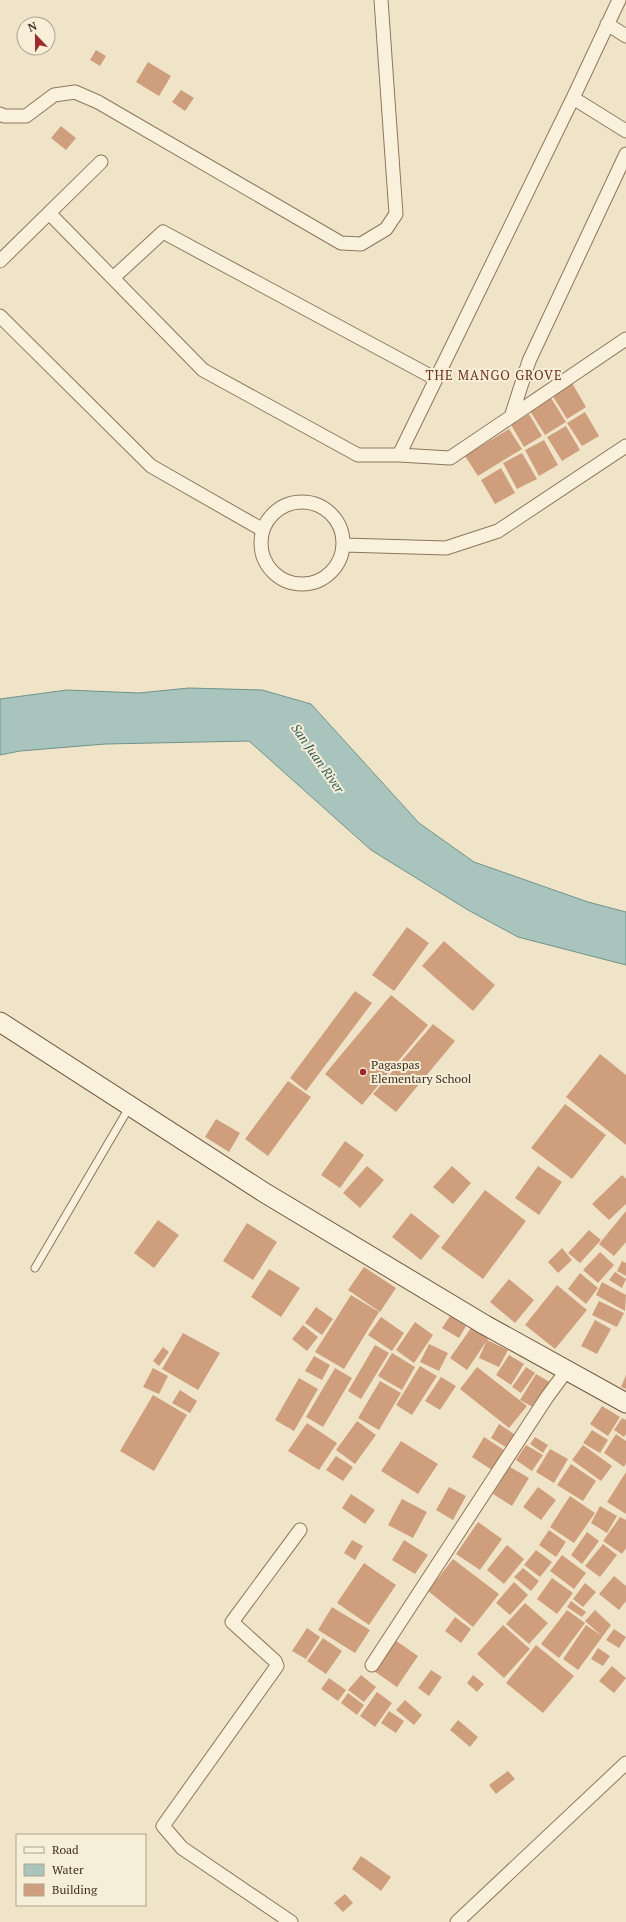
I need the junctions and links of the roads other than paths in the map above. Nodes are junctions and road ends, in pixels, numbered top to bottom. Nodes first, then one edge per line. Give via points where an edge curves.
1 (380, 0) edge
2 (619, 0) edge
3 (607, 24) junction
4 (626, 36) edge
5 (573, 98) junction
6 (0, 114) edge
7 (626, 131) edge
8 (626, 154) edge
9 (101, 162) dead end
10 (49, 213) junction
11 (0, 261) edge
12 (113, 278) junction
13 (0, 316) edge
14 (626, 339) edge
15 (436, 379) junction
16 (511, 417) junction
17 (626, 446) edge
18 (399, 455) junction
19 (263, 530) junction
20 (344, 545) junction
21 (0, 1022) edge
22 (130, 1106) junction
23 (35, 1268) dead end
24 (567, 1370) junction
25 (626, 1403) edge
26 (300, 1530) dead end
27 (372, 1665) dead end
28 (626, 1763) edge
29 (291, 1922) edge
30 (456, 1922) edge

1 - 6 street via 396,214 386,229 361,244 341,243 98,102 75,92 54,95 26,116
2 - 3 street
3 - 4 street
3 - 5 street
5 - 7 street
5 - 15 street
8 - 16 street via 529,361
9 - 10 street
10 - 11 street
10 - 12 street
12 - 15 street via 163,232
12 - 18 street via 203,370 358,455
13 - 19 street via 151,466
14 - 16 street
15 - 18 street
16 - 18 street via 450,458
17 - 20 street via 498,531 446,548
19 - 20 street via 272,515 281,508 303,501 320,505 334,516 342,529
19 - 20 street via 261,546 265,560 280,577 301,584 316,581 330,573 340,560
21 - 22 main road
22 - 23 lane
22 - 24 main road via 265,1193 485,1325
24 - 25 main road
24 - 27 street
26 - 29 street via 232,1622 275,1661 277,1666 163,1826 182,1848
28 - 30 street

